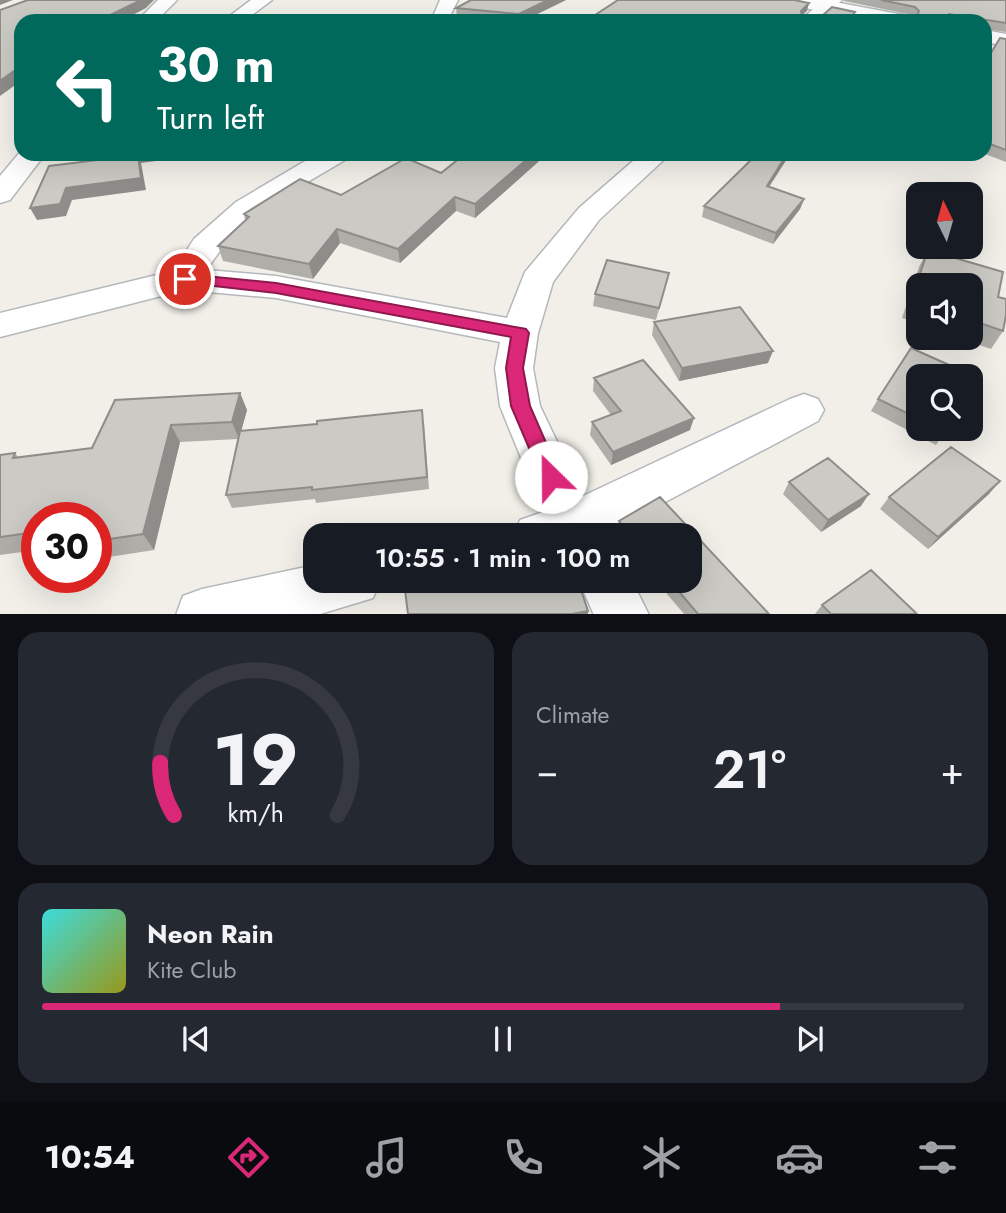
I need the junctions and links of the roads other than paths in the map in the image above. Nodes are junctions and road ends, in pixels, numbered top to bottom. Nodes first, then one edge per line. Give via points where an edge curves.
1 (137, 0) edge
2 (264, 0) edge
3 (794, 0) edge
4 (166, 1) edge
5 (830, 3) edge
6 (153, 14) edge
7 (243, 14) edge
8 (875, 14) edge
9 (26, 161) edge
10 (324, 161) edge
11 (649, 161) edge
12 (0, 194) edge
13 (185, 279) junction
14 (0, 325) edge
15 (520, 333) junction
16 (804, 410) dead end
17 (559, 523) edge
18 (580, 523) edge
19 (303, 592) edge
20 (611, 593) edge
21 (202, 614) edge
22 (623, 614) edge

1 - 4 street
2 - 7 street
3 - 5 street
4 - 6 street
5 - 8 street
9 - 12 street
10 - 13 street via 246,208 205,246
11 - 15 street via 589,214 537,280
13 - 14 street
13 - 15 street via 276,288
15 - 17 street via 514,368 520,406
16 - 18 street
19 - 21 street
20 - 22 street

